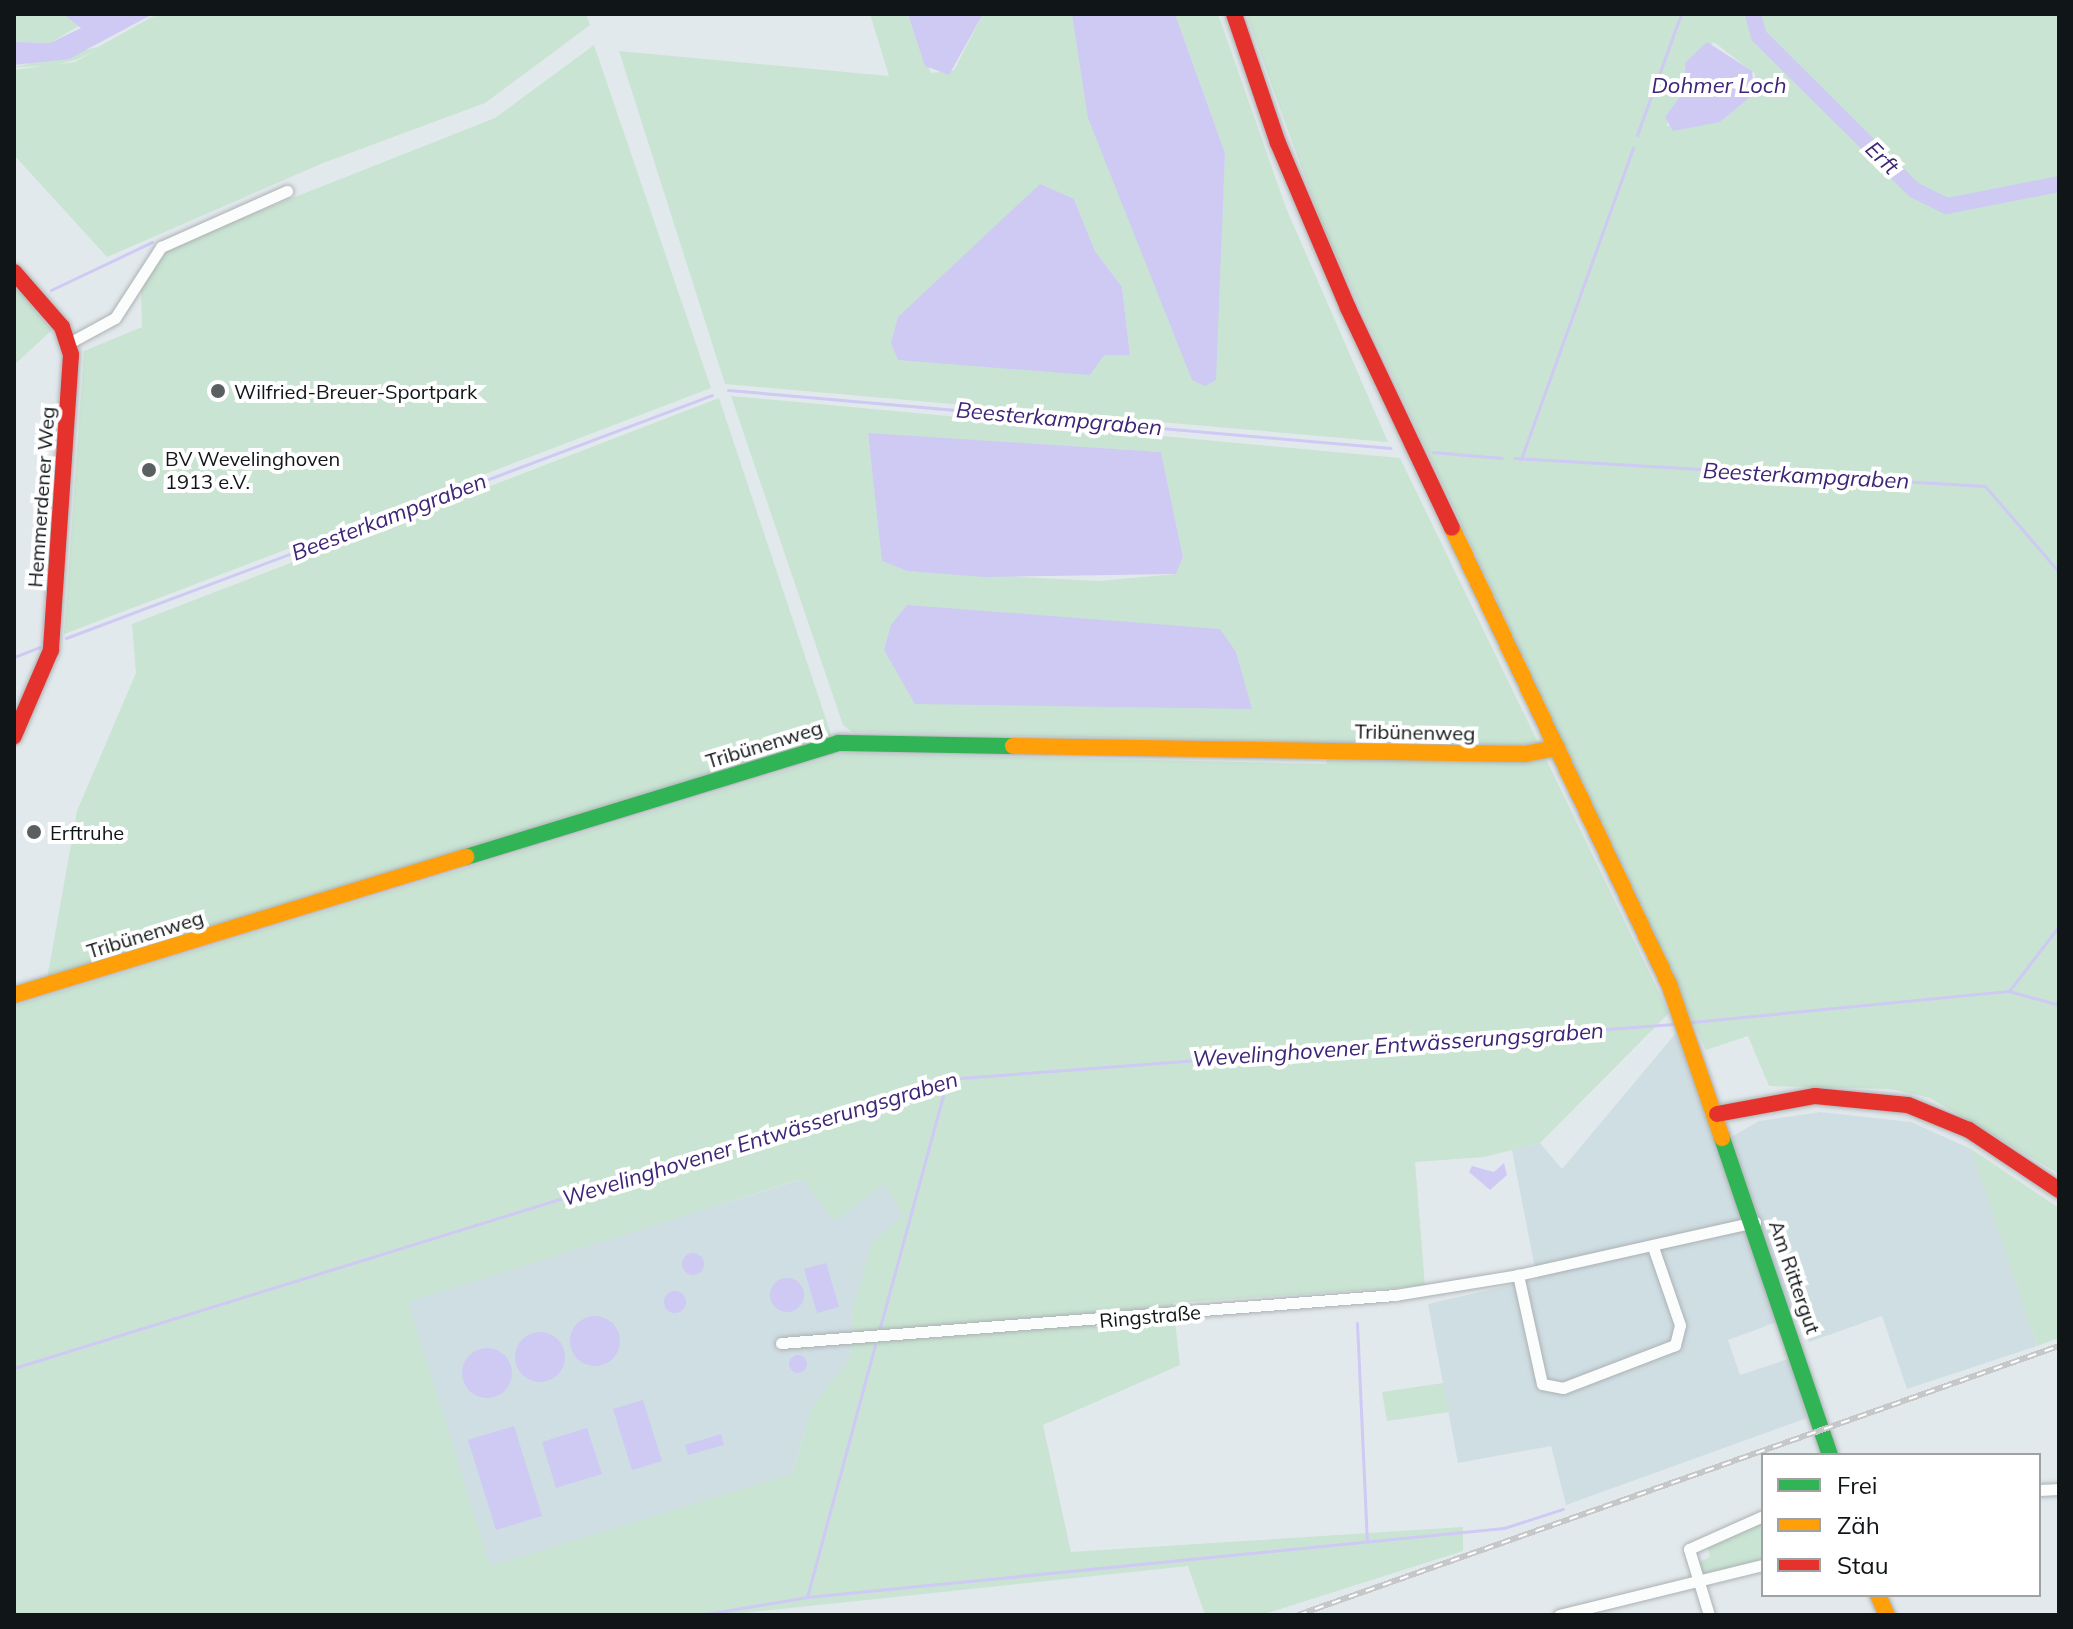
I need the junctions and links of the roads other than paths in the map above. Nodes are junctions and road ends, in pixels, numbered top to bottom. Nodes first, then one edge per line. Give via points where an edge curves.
1 (1234, 14) edge
2 (287, 191) dead end
3 (14, 272) edge
4 (69, 343) junction
5 (14, 736) edge
6 (1557, 748) junction
7 (14, 995) edge
8 (1717, 1114) junction
9 (2059, 1190) edge
10 (1756, 1222) junction
11 (1653, 1247) junction
12 (1518, 1275) junction
13 (781, 1343) dead end
14 (1829, 1453) edge
15 (1761, 1517) edge
16 (1761, 1565) edge
17 (1702, 1580) junction
18 (1559, 1615) edge
19 (1709, 1615) edge

1 - 6 street, Am Rittergut via 1312,228
2 - 4 street via 161,247 115,318
3 - 4 street
4 - 5 street, Hemmerdener Weg via 51,650
6 - 7 street, Tribünenweg via 1525,754 838,743
6 - 8 street, Am Rittergut via 1664,972
8 - 9 street via 1815,1096 1908,1105 1969,1130
8 - 10 street, Am Rittergut
10 - 11 street, Ringstraße
10 - 14 street, Am Rittergut
11 - 12 street, Ringstraße
11 - 12 street via 1680,1325 1678,1342 1558,1389 1534,1372
12 - 13 street, Ringstraße via 1380,1296
15 - 17 street via 1689,1549
16 - 17 street
17 - 18 street
17 - 19 street

